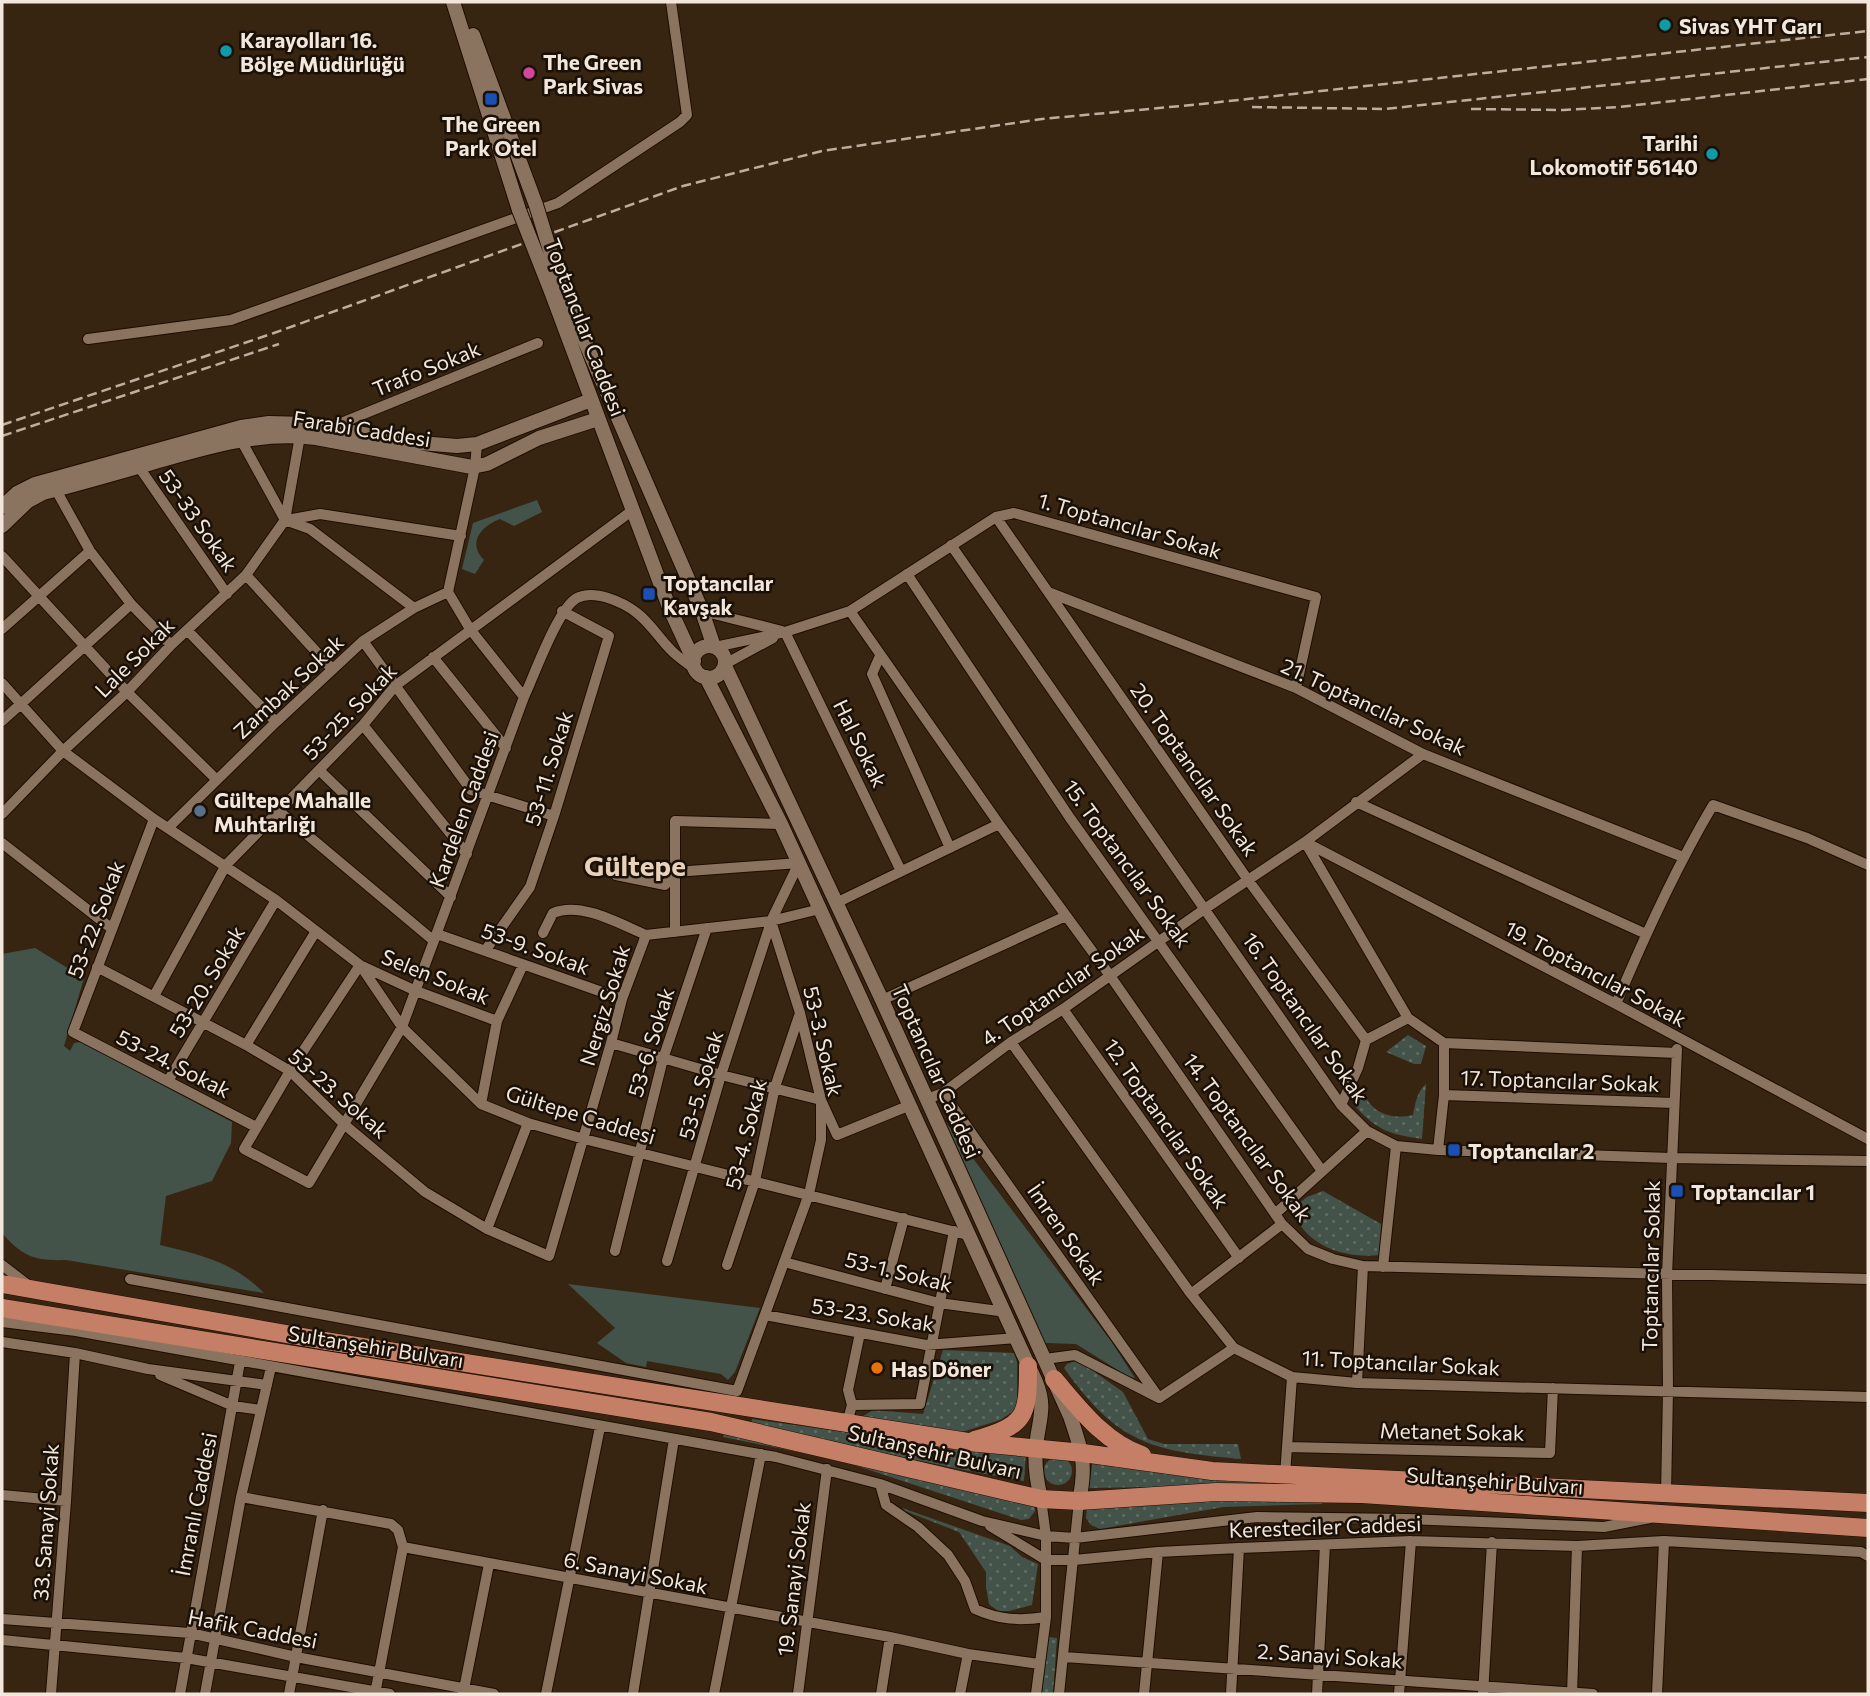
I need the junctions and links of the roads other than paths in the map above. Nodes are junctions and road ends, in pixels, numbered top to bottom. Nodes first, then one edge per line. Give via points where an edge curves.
1 (671, 2) edge
2 (458, 5) edge
3 (557, 292) junction
4 (88, 339) dead end
5 (538, 343) dead end
6 (591, 400) junction
7 (598, 419) junction
8 (329, 428) junction
9 (300, 436) junction
10 (241, 440) junction
11 (477, 444) junction
12 (139, 467) junction
13 (475, 467) junction
14 (56, 490) junction
15 (17, 493) junction
16 (2, 497) edge
17 (2, 507) edge
18 (633, 510) junction
19 (996, 516) junction
20 (285, 520) junction
21 (2, 526) edge
22 (461, 536) junction
23 (951, 545) junction
24 (90, 551) junction
25 (2, 556) edge
26 (246, 575) junction
27 (907, 575) junction
28 (448, 592) junction
29 (1048, 592) junction
30 (227, 594) junction
31 (39, 596) junction
32 (131, 604) junction
33 (699, 605) junction
34 (669, 607) junction
35 (414, 608) junction
36 (562, 611) junction
37 (850, 611) junction
38 (2, 629) edge
39 (470, 629) junction
40 (187, 630) junction
41 (785, 632) junction
42 (363, 641) junction
43 (171, 645) junction
44 (85, 646) junction
45 (714, 647) junction
46 (880, 656) junction
47 (433, 657) junction
48 (725, 665) junction
49 (332, 669) junction
50 (698, 669) junction
51 (2, 682) edge
52 (395, 687) junction
53 (1296, 688) junction
54 (127, 691) junction
55 (524, 697) junction
56 (21, 704) junction
57 (2, 722) edge
58 (276, 722) junction
59 (363, 725) junction
60 (506, 748) junction
61 (63, 751) junction
62 (1423, 754) junction
63 (319, 770) junction
64 (217, 780) junction
65 (488, 796) junction
66 (1356, 803) junction
67 (280, 812) junction
68 (2, 814) edge
69 (554, 816) junction
70 (154, 819) junction
71 (781, 824) junction
72 (999, 824) junction
73 (169, 827) junction
74 (1305, 842) junction
75 (2, 843) edge
76 (950, 848) junction
77 (467, 854) junction
78 (1683, 857) junction
79 (799, 863) junction
80 (226, 865) junction
81 (1868, 865) edge
82 (901, 871) junction
83 (675, 872) junction
84 (615, 875) dead end
85 (1248, 880) junction
86 (451, 897) junction
87 (276, 900) junction
88 (836, 903) junction
89 (1206, 908) junction
90 (820, 909) junction
91 (1066, 916) junction
92 (771, 921) junction
93 (111, 928) junction
94 (707, 928) junction
95 (316, 931) junction
96 (674, 932) junction
97 (543, 933) dead end
98 (1646, 934) junction
99 (646, 935) junction
100 (436, 937) junction
101 (1160, 941) junction
102 (485, 951) junction
103 (360, 965) junction
104 (523, 965) junction
105 (97, 967) junction
106 (1111, 977) junction
107 (416, 991) junction
108 (154, 996) junction
109 (622, 999) junction
110 (883, 1000) junction
111 (1616, 1004) junction
112 (1062, 1009) junction
113 (800, 1013) junction
114 (1408, 1018) junction
115 (497, 1021) junction
116 (203, 1023) junction
117 (401, 1027) junction
118 (74, 1032) joint
119 (1678, 1039) junction
120 (1366, 1040) junction
121 (1011, 1042) junction
122 (611, 1043) junction
123 (1444, 1043) junction
124 (246, 1045) junction
125 (1677, 1053) junction
126 (663, 1059) junction
127 (289, 1071) junction
128 (721, 1075) junction
129 (168, 1081) junction
130 (775, 1087) junction
131 (943, 1093) junction
132 (1444, 1095) junction
133 (927, 1099) junction
134 (821, 1100) junction
135 (1674, 1103) junction
136 (481, 1104) junction
137 (1341, 1105) junction
138 (908, 1106) junction
139 (528, 1123) junction
140 (345, 1125) junction
141 (256, 1127) junction
142 (1367, 1131) junction
143 (584, 1139) junction
144 (1868, 1139) edge
145 (1396, 1146) junction
146 (1438, 1150) junction
147 (639, 1153) junction
148 (1671, 1158) junction
149 (1868, 1161) edge
150 (696, 1166) junction
151 (1322, 1171) junction
152 (755, 1181) junction
153 (808, 1194) junction
154 (1275, 1214) junction
155 (904, 1219) junction
156 (1282, 1224) junction
157 (487, 1229) junction
158 (961, 1233) junction
159 (615, 1251) dead end
160 (549, 1256) joint
161 (1239, 1258) junction
162 (667, 1261) dead end
163 (784, 1262) junction
164 (2, 1265) edge
165 (727, 1265) dead end
166 (1363, 1266) junction
167 (1383, 1267) junction
168 (1667, 1275) junction
169 (130, 1279) dead end
170 (1868, 1279) edge
171 (2, 1284) edge
172 (33, 1289) junction
173 (885, 1289) junction
174 (1191, 1294) junction
175 (939, 1303) junction
176 (2, 1308) edge
177 (1006, 1312) junction
178 (765, 1315) junction
179 (2, 1322) edge
180 (860, 1333) junction
181 (1017, 1338) junction
182 (2, 1342) edge
183 (933, 1345) junction
184 (1234, 1348) junction
185 (75, 1353) junction
186 (240, 1362) junction
187 (1037, 1363) junction
188 (271, 1367) junction
189 (148, 1369) junction
190 (1292, 1377) junction
191 (1054, 1379) junction
192 (237, 1380) junction
193 (1357, 1382) junction
194 (267, 1385) junction
195 (1552, 1388) junction
196 (1668, 1391) junction
197 (1868, 1397) edge
198 (1159, 1398) junction
199 (852, 1405) junction
200 (233, 1406) junction
201 (261, 1410) junction
202 (847, 1423) junction
203 (600, 1427) junction
204 (674, 1439) junction
205 (968, 1442) junction
206 (1287, 1447) junction
207 (1035, 1450) junction
208 (1083, 1453) junction
209 (761, 1454) junction
210 (1172, 1466) junction
211 (827, 1469) junction
212 (1285, 1475) junction
213 (880, 1484) junction
214 (1666, 1494) junction
215 (2, 1495) edge
216 (241, 1497) junction
217 (1041, 1499) junction
218 (66, 1501) junction
219 (1079, 1501) junction
220 (1868, 1503) edge
221 (323, 1510) junction
222 (1673, 1514) junction
223 (982, 1521) junction
224 (1868, 1528) edge
225 (1046, 1536) junction
226 (1075, 1538) junction
227 (1411, 1541) junction
228 (1664, 1541) junction
229 (1492, 1542) junction
230 (1325, 1545) junction
231 (1577, 1546) junction
232 (403, 1547) junction
233 (1240, 1548) junction
234 (1158, 1552) junction
235 (1868, 1556) edge
236 (1046, 1560) junction
237 (1074, 1560) junction
238 (489, 1563) junction
239 (568, 1578) junction
240 (649, 1594) junction
241 (730, 1609) junction
242 (1046, 1617) junction
243 (2, 1619) edge
244 (808, 1622) junction
245 (57, 1623) junction
246 (190, 1633) junction
247 (890, 1637) junction
248 (217, 1638) junction
249 (2, 1640) edge
250 (55, 1644) junction
251 (968, 1654) junction
252 (296, 1657) junction
253 (1064, 1657) junction
254 (186, 1658) junction
255 (1146, 1662) junction
256 (211, 1663) junction
257 (1039, 1664) junction
258 (1232, 1668) junction
259 (378, 1673) junction
260 (1318, 1674) junction
261 (292, 1676) junction
262 (1400, 1679) junction
263 (1483, 1690) edge
264 (464, 1692) edge
265 (375, 1693) edge
266 (51, 1694) edge
267 (180, 1694) edge
268 (205, 1694) edge
269 (289, 1694) edge
270 (390, 1694) edge
271 (494, 1694) edge
272 (547, 1694) edge
273 (633, 1694) edge
274 (714, 1694) edge
275 (798, 1694) edge
276 (881, 1694) edge
277 (960, 1694) edge
278 (1036, 1694) edge
279 (1059, 1694) edge
280 (1144, 1694) edge
281 (1231, 1694) edge
282 (1317, 1694) edge
283 (1399, 1694) edge
284 (1572, 1694) edge
285 (1593, 1694) edge
286 (1657, 1694) edge

1 - 4 street via 687,114 558,203 231,320
2 - 3 street, Toptancılar Caddesi, bridge via 536,205
2 - 3 street, Toptancılar Caddesi, bridge via 519,209
3 - 6 street, Toptancılar Caddesi
3 - 33 street, Toptancılar Caddesi
5 - 8 street, Trafo Sokak
6 - 7 street, Toptancılar Caddesi
6 - 11 street, Farabi Caddesi
7 - 13 street via 539,438
7 - 18 street, Toptancılar Caddesi
8 - 11 street, Farabi Caddesi via 408,442
8 - 15 street, Farabi Caddesi via 269,423 241,427 35,484
9 - 10 street, Farabi Caddesi
9 - 13 street, Farabi Caddesi
9 - 20 street
10 - 12 street, Farabi Caddesi
10 - 20 street
11 - 13 street
12 - 14 street, Farabi Caddesi
12 - 30 street, 53-33 Sokak
13 - 22 street
14 - 21 street, Farabi Caddesi via 28,501
14 - 24 street
15 - 16 street
15 - 17 street, Farabi Caddesi
18 - 34 street, Toptancılar Caddesi
18 - 39 street, 53-25. Sokak
19 - 23 street
19 - 29 street, 20. Toptancılar Sokak
19 - 53 street, 1. Toptancılar Sokak via 1014,513 1316,597
20 - 22 street via 320,514
20 - 26 street, Lale Sokak
20 - 35 street via 310,529
22 - 28 street
23 - 27 street
23 - 89 street, 16. Toptancılar Sokak
24 - 31 street
24 - 32 street
25 - 31 street
26 - 30 street, Lale Sokak
26 - 49 street
27 - 37 street
27 - 101 street, 15. Toptancılar Sokak via 1070,818
28 - 35 street, Zambak Sokak
28 - 39 street
29 - 53 street, 21. Toptancılar Sokak
29 - 85 street, 20. Toptancılar Sokak
30 - 40 street, Lale Sokak
31 - 38 street
31 - 44 street
32 - 43 street
32 - 44 street
33 - 34 street via 688,617
33 - 41 street
33 - 45 street, Toptancılar Caddesi
34 - 50 street, Toptancılar Caddesi
35 - 42 street, Zambak Sokak
36 - 50 street via 576,598 589,595 628,607 672,652
36 - 55 street, Kardelen Caddesi
36 - 69 street, 53-11. Sokak via 609,636
37 - 41 street
37 - 46 street, 14. Toptancılar Sokak
39 - 47 street, 53-25. Sokak
39 - 55 street
40 - 43 street, Lale Sokak
40 - 58 street
41 - 45 street
41 - 48 street
41 - 82 street, Hal Sokak
42 - 49 street, Zambak Sokak
42 - 52 street
43 - 54 street, Lale Sokak
44 - 54 street
44 - 56 street
45 - 48 street via 723,653
45 - 50 street via 700,649
46 - 72 street, 14. Toptancılar Sokak
46 - 76 street via 872,674
47 - 52 street, 53-25. Sokak
47 - 60 street
48 - 50 street via 718,676
48 - 88 street, Toptancılar Caddesi
49 - 58 street, Zambak Sokak
50 - 71 street, Toptancılar Caddesi
51 - 56 street, Gültepe Caddesi
52 - 59 street, 53-25. Sokak
52 - 65 street via 471,790
53 - 62 street, 21. Toptancılar Sokak
54 - 61 street, Lale Sokak
54 - 64 street
55 - 60 street, Kardelen Caddesi
56 - 57 street
56 - 61 street, Gültepe Caddesi
58 - 64 street, Zambak Sokak
59 - 63 street, 53-25. Sokak
59 - 77 street
60 - 65 street, Kardelen Caddesi
61 - 68 street, Lale Sokak
61 - 70 street, Gültepe Caddesi
62 - 66 street, 4. Toptancılar Sokak
62 - 78 street, 21. Toptancılar Sokak
63 - 67 street, 53-25. Sokak
63 - 86 street
64 - 73 street, Zambak Sokak
65 - 69 street
65 - 77 street, Kardelen Caddesi
66 - 74 street, 4. Toptancılar Sokak
66 - 98 street
67 - 80 street, 53-25. Sokak
67 - 100 street
69 - 102 street, 53-11. Sokak via 530,887
70 - 73 street, Gültepe Caddesi
70 - 93 street, 53-22. Sokak
71 - 79 street, Toptancılar Caddesi
71 - 83 street via 675,821
72 - 76 street
72 - 91 street, 14. Toptancılar Sokak
73 - 80 street, Gültepe Caddesi
74 - 85 street, 4. Toptancılar Sokak
74 - 111 street, 19. Toptancılar Sokak
74 - 114 street
75 - 93 street
76 - 82 street
77 - 86 street, Kardelen Caddesi
78 - 81 street via 1713,805
78 - 98 street
79 - 83 street
79 - 90 street, Toptancılar Caddesi
79 - 92 street
80 - 87 street, Gültepe Caddesi
80 - 108 street, 53-25. Sokak
82 - 88 street
83 - 84 street via 665,885
83 - 96 street
85 - 89 street, 4. Toptancılar Sokak
85 - 120 street, 20. Toptancılar Sokak
86 - 100 street, Kardelen Caddesi
87 - 95 street, Gültepe Caddesi
87 - 116 street, 53-20. Sokak
88 - 110 street, Toptancılar Caddesi
89 - 101 street, 4. Toptancılar Sokak
89 - 137 street, 16. Toptancılar Sokak
90 - 92 street, Nergiz Sokak
90 - 138 street, Toptancılar Caddesi
91 - 106 street, 14. Toptancılar Sokak
91 - 110 street
92 - 94 street, Nergiz Sokak
92 - 113 street, 53-3. Sokak
92 - 128 street, 53-5. Sokak
93 - 105 street, 53-22. Sokak
94 - 96 street, Nergiz Sokak
94 - 126 street, 53-6. Sokak
95 - 103 street, Gültepe Caddesi
95 - 124 street
96 - 99 street, Nergiz Sokak
97 - 99 street via 553,914 568,910 605,918
98 - 111 street
99 - 109 street, Nergiz Sokak
100 - 102 street, 53-9. Sokak
100 - 107 street, Kardelen Caddesi
101 - 106 street, 4. Toptancılar Sokak
101 - 151 street, 15. Toptancılar Sokak
102 - 104 street, 53-9. Sokak
103 - 107 street, Selen Sokak
103 - 117 street, Gültepe Caddesi
103 - 127 street
104 - 109 street, 53-9. Sokak
104 - 115 street
105 - 108 street, 53-23. Sokak
105 - 118 street, 53-22. Sokak
106 - 112 street, 4. Toptancılar Sokak
106 - 154 street, 14. Toptancılar Sokak
107 - 115 street, Selen Sokak
107 - 117 street, Kardelen Caddesi
108 - 116 street, 53-23. Sokak
109 - 122 street, Nergiz Sokak
110 - 133 street, Toptancılar Caddesi
111 - 119 street, 19. Toptancılar Sokak
112 - 121 street, 4. Toptancılar Sokak
112 - 161 street, 12. Toptancılar Sokak
113 - 130 street, 53-4. Sokak
113 - 134 street, 53-3. Sokak
114 - 120 street
114 - 123 street
115 - 136 street
116 - 124 street, 53-23. Sokak
116 - 129 street, 53-20. Sokak
117 - 136 street, Gültepe Caddesi
117 - 140 street, Kardelen Caddesi
118 - 129 street, 53-24. Sokak
119 - 125 street, Toptancılar Sokak
119 - 144 street, 19. Toptancılar Sokak
120 - 137 street
121 - 131 street, 4. Toptancılar Sokak
121 - 174 street, 11. Toptancılar Sokak
122 - 126 street
122 - 143 street, Nergiz Sokak
123 - 125 street
123 - 132 street
124 - 127 street, 53-23. Sokak
125 - 135 street, Toptancılar Sokak
126 - 128 street
126 - 147 street, 53-6. Sokak
127 - 140 street, 53-23. Sokak
127 - 141 street
128 - 130 street
128 - 150 street, 53-5. Sokak
129 - 141 street, 53-24. Sokak
130 - 134 street
130 - 152 street, 53-4. Sokak
131 - 133 street, 4. Toptancılar Sokak
131 - 198 street, İmren Sokak
132 - 135 street, 17. Toptancılar Sokak
132 - 146 street
133 - 187 street, Toptancılar Caddesi
134 - 138 street via 836,1135
134 - 153 street, 53-3. Sokak via 821,1140
135 - 148 street, Toptancılar Sokak
136 - 139 street, Gültepe Caddesi
137 - 142 street, 16. Toptancılar Sokak
138 - 158 street, Toptancılar Caddesi
139 - 143 street, Gültepe Caddesi
139 - 157 street
140 - 141 street, Kardelen Caddesi via 309,1182 244,1149
140 - 157 street, 53-23. Sokak via 425,1192
142 - 145 street, 16. Toptancılar Sokak
142 - 151 street
143 - 147 street, Gültepe Caddesi
143 - 160 street, Nergiz Sokak
145 - 146 street, 16. Toptancılar Sokak
145 - 167 street
146 - 148 street, 16. Toptancılar Sokak
147 - 150 street, Gültepe Caddesi
147 - 159 street, 53-6. Sokak
148 - 149 street, 16. Toptancılar Sokak
148 - 168 street, Toptancılar Sokak
150 - 152 street, Gültepe Caddesi
150 - 162 street, 53-5. Sokak
151 - 154 street
152 - 153 street, Gültepe Caddesi
152 - 165 street, 53-4. Sokak
153 - 155 street, Gültepe Caddesi
153 - 163 street, 53-3. Sokak
154 - 156 street, 14. Toptancılar Sokak
155 - 158 street, Gültepe Caddesi
155 - 173 street
156 - 161 street
156 - 166 street, 14. Toptancılar Sokak via 1308,1249
157 - 160 street, 53-23. Sokak
158 - 175 street
158 - 177 street, Toptancılar Caddesi
161 - 174 street
163 - 173 street, 53-1. Sokak
163 - 178 street, 53-3. Sokak
164 - 172 street
166 - 167 street, 14. Toptancılar Sokak
166 - 193 street
167 - 168 street, 14. Toptancılar Sokak
168 - 170 street, 14. Toptancılar Sokak
168 - 196 street, Toptancılar Sokak
169 - 178 street, 53-3. Sokak via 737,1391
171 - 172 highway, Sultanşehir Bulvarı
172 - 202 highway, Sultanşehir Bulvarı
173 - 175 street, 53-1. Sokak
174 - 184 street, 11. Toptancılar Sokak
175 - 177 street, 53-1. Sokak
175 - 183 street
176 - 217 highway, Sultanşehir Bulvarı via 711,1422
177 - 181 street, Toptancılar Caddesi
178 - 180 street, 53-23. Sokak
179 - 186 street
180 - 183 street, 53-23. Sokak
180 - 199 street via 848,1390
181 - 183 street, 53-23. Sokak
181 - 187 street, Toptancılar Caddesi
182 - 185 street
183 - 199 street via 920,1404
184 - 190 street, 11. Toptancılar Sokak
184 - 198 street
185 - 189 street
185 - 218 street, 33. Sanayi Sokak
186 - 188 street
186 - 192 street, İmranlı Caddesi
187 - 191 street, Toptancılar Caddesi
187 - 198 street via 1075,1355
187 - 205 highway via 1022,1417 1006,1431
187 - 207 street, Toptancılar Caddesi via 1042,1398
188 - 194 street, İmranlı Caddesi
188 - 203 street
189 - 192 street
189 - 200 street
190 - 193 street, 11. Toptancılar Sokak
190 - 206 street
191 - 208 street, Toptancılar Caddesi
191 - 210 highway via 1092,1422 1127,1450
192 - 194 street
192 - 200 street, İmranlı Caddesi
193 - 195 street, 11. Toptancılar Sokak
194 - 201 street, İmranlı Caddesi
195 - 196 street, 11. Toptancılar Sokak
195 - 206 street, Metanet Sokak via 1550,1453
196 - 197 street, 11. Toptancılar Sokak
196 - 214 street, Toptancılar Sokak
199 - 202 street
200 - 201 street
200 - 246 street, İmranlı Caddesi
201 - 216 street, İmranlı Caddesi
202 - 205 highway, Sultanşehir Bulvarı
203 - 204 street
203 - 239 street
204 - 209 street
204 - 240 street
205 - 207 highway, Sultanşehir Bulvarı
206 - 212 street
207 - 208 highway, Sultanşehir Bulvarı
207 - 217 street, Toptancılar Caddesi
208 - 210 highway, Sultanşehir Bulvarı
208 - 219 street, Toptancılar Caddesi
209 - 211 street
209 - 241 street
210 - 212 highway, Sultanşehir Bulvarı
211 - 213 street
211 - 244 street, 19. Sanayi Sokak
212 - 214 highway, Sultanşehir Bulvarı
213 - 223 street
213 - 242 street via 886,1505 948,1555 965,1581 975,1609 1019,1621
214 - 220 highway, Sultanşehir Bulvarı
215 - 218 street
216 - 221 street
216 - 248 street, İmranlı Caddesi
217 - 219 highway, Sultanşehir Bulvarı
217 - 225 street
218 - 245 street, 33. Sanayi Sokak
219 - 222 highway, Sultanşehir Bulvarı via 1216,1492 1362,1494
219 - 226 street
221 - 232 street via 391,1524
221 - 252 street
222 - 224 highway, Sultanşehir Bulvarı
222 - 226 street via 1604,1527 1257,1517
223 - 225 street
223 - 236 street
225 - 226 street
225 - 236 street
226 - 237 street
227 - 229 street, Keresteciler Caddesi
227 - 230 street, Keresteciler Caddesi
227 - 262 street
228 - 231 street, Keresteciler Caddesi
228 - 235 street, Keresteciler Caddesi
228 - 286 street
229 - 231 street, Keresteciler Caddesi
229 - 263 street
230 - 233 street, Keresteciler Caddesi
230 - 260 street
231 - 284 street
232 - 238 street, 6. Sanayi Sokak
232 - 259 street
233 - 234 street, Keresteciler Caddesi
233 - 258 street
234 - 237 street, Keresteciler Caddesi
234 - 255 street
236 - 237 street, Keresteciler Caddesi
236 - 242 street
237 - 253 street
238 - 239 street, 6. Sanayi Sokak
238 - 264 street
239 - 240 street, 6. Sanayi Sokak
239 - 272 street
240 - 241 street, 6. Sanayi Sokak
240 - 273 street
241 - 244 street, 6. Sanayi Sokak
241 - 274 street
242 - 257 street
243 - 245 street, Hafik Caddesi
244 - 247 street, 6. Sanayi Sokak
244 - 275 street, 19. Sanayi Sokak
245 - 246 street, Hafik Caddesi
245 - 250 street, 33. Sanayi Sokak
246 - 248 street, Hafik Caddesi
246 - 254 street, İmranlı Caddesi
247 - 251 street, 6. Sanayi Sokak
247 - 276 street
248 - 252 street, Hafik Caddesi
248 - 256 street, İmranlı Caddesi
249 - 250 street, Hafik Caddesi
250 - 254 street, Hafik Caddesi
250 - 266 street, 33. Sanayi Sokak
251 - 257 street, 6. Sanayi Sokak
251 - 277 street
252 - 259 street, Hafik Caddesi
252 - 261 street
253 - 255 street, 2. Sanayi Sokak
253 - 279 street
254 - 256 street, Hafik Caddesi
254 - 267 street, İmranlı Caddesi
255 - 258 street, 2. Sanayi Sokak
255 - 280 street
256 - 261 street, Hafik Caddesi
256 - 268 street, İmranlı Caddesi
257 - 278 street
258 - 260 street, 2. Sanayi Sokak
258 - 281 street
259 - 264 street, Hafik Caddesi
259 - 265 street
260 - 262 street, 2. Sanayi Sokak
260 - 282 street
261 - 265 street, Hafik Caddesi
261 - 269 street
262 - 263 street, 2. Sanayi Sokak
262 - 283 street
263 - 284 street, 2. Sanayi Sokak
264 - 271 street, Hafik Caddesi
265 - 270 street, Hafik Caddesi
284 - 285 street, 2. Sanayi Sokak

